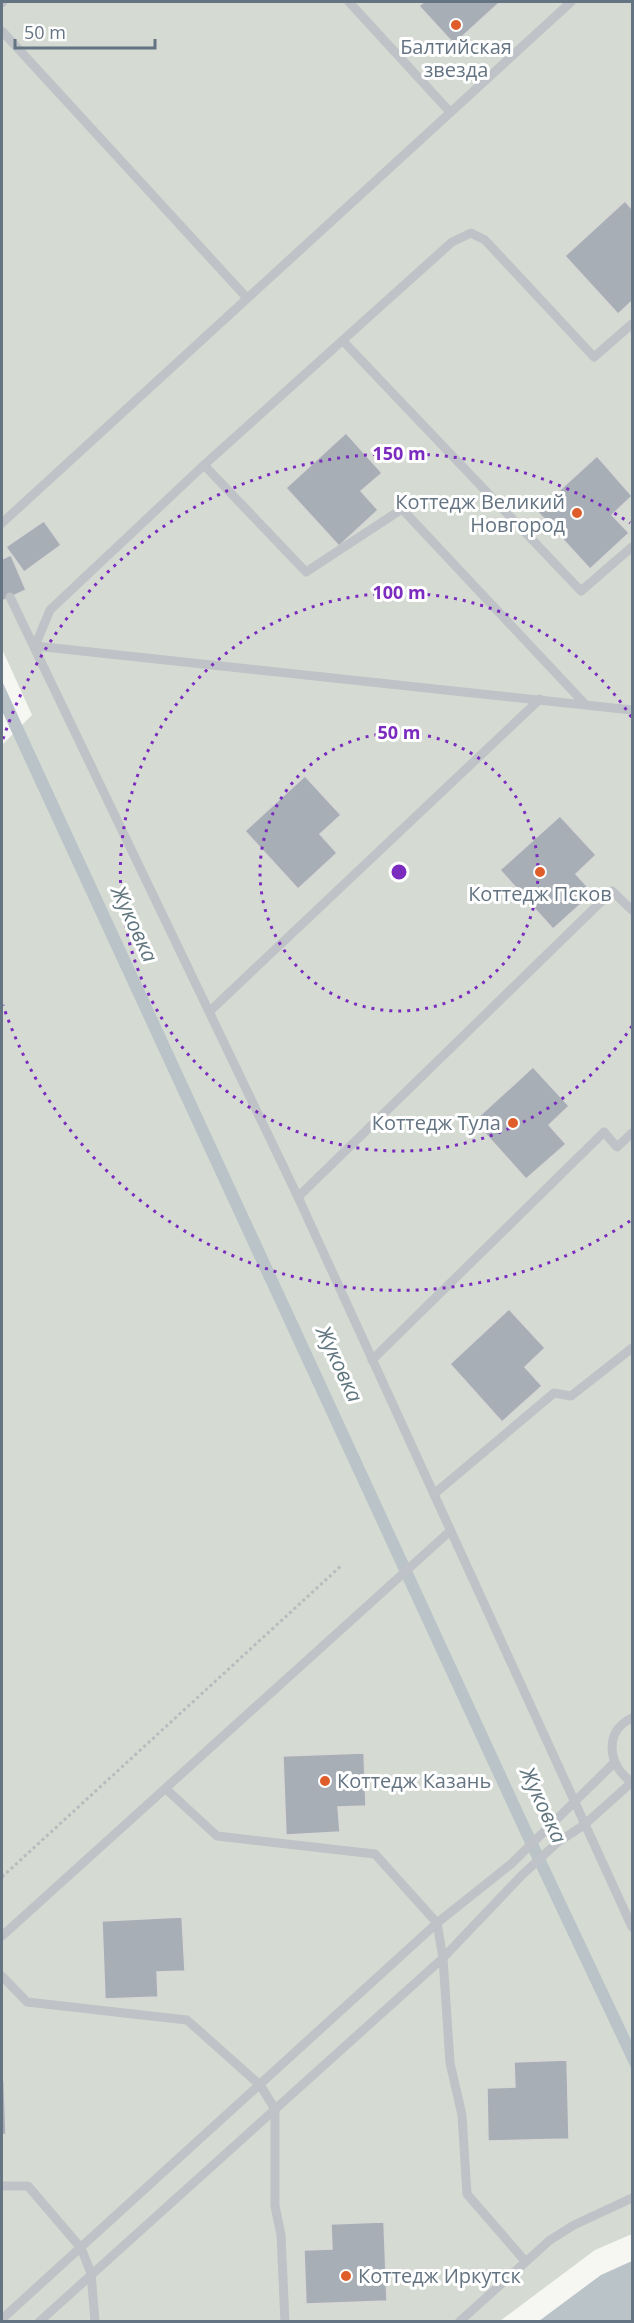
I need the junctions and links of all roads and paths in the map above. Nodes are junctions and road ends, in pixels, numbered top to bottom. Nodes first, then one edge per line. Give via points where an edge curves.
1 (349, 2) edge
2 (571, 2) edge
3 (2, 32) edge
4 (450, 112) junction
5 (247, 298) junction
6 (633, 324) edge
7 (343, 341) junction
8 (204, 465) junction
9 (2, 523) edge
10 (633, 547) edge
11 (10, 597) dead end
12 (35, 646) junction
13 (540, 699) junction
14 (584, 703) junction
15 (633, 710) edge
16 (633, 910) edge
17 (210, 1011) junction
18 (633, 1133) edge
19 (298, 1197) junction
20 (633, 1348) edge
21 (372, 1360) junction
22 (434, 1494) junction
23 (449, 1532) junction
24 (342, 1565) dead end
25 (633, 1718) edge
26 (614, 1762) junction
27 (632, 1782) edge
28 (166, 1789) junction
29 (575, 1800) junction
30 (584, 1825) junction
31 (2, 1877) edge
32 (437, 1923) junction
33 (633, 1927) edge
34 (2, 1936) edge
35 (443, 1959) junction
36 (2, 1976) edge
37 (260, 2085) junction
38 (275, 2109) junction
39 (2, 2186) edge
40 (633, 2198) edge
41 (81, 2248) junction
42 (525, 2261) junction
43 (91, 2273) junction
44 (2, 2319) edge
45 (39, 2322) edge
46 (95, 2322) edge
47 (285, 2322) edge
48 (459, 2322) edge

1 - 4 lane
2 - 4 lane
3 - 5 lane
4 - 5 lane
5 - 9 lane
6 - 7 lane via 594,357 485,240 471,233 452,242
7 - 8 lane
7 - 10 lane via 581,591
8 - 12 lane via 50,610
8 - 14 lane via 306,572 402,508
11 - 12 lane
12 - 13 lane
12 - 17 lane
13 - 14 lane
13 - 17 lane
14 - 15 lane
16 - 19 lane via 612,891
17 - 19 lane
18 - 21 lane via 617,1147 604,1132
19 - 21 lane
20 - 22 lane via 571,1396 554,1393
21 - 22 lane
22 - 23 lane
23 - 28 lane
23 - 29 lane
24 - 31 path
25 - 26 lane via 618,1728 613,1739
26 - 27 lane via 618,1771
26 - 29 lane
27 - 30 lane
28 - 32 lane via 217,1836 375,1854
28 - 34 lane
29 - 30 lane
29 - 32 lane via 511,1864
30 - 33 lane
30 - 35 lane via 558,1842 522,1875
32 - 35 lane
32 - 37 lane
35 - 38 lane
35 - 42 lane via 450,2063 462,2115 467,2194
36 - 37 lane via 27,2002 187,2020
37 - 38 lane
37 - 41 lane
38 - 43 lane
38 - 47 lane via 275,2206 281,2235
39 - 41 lane via 28,2186
40 - 42 lane via 574,2225
41 - 43 lane
41 - 44 lane
42 - 48 lane
43 - 45 lane
43 - 46 lane

